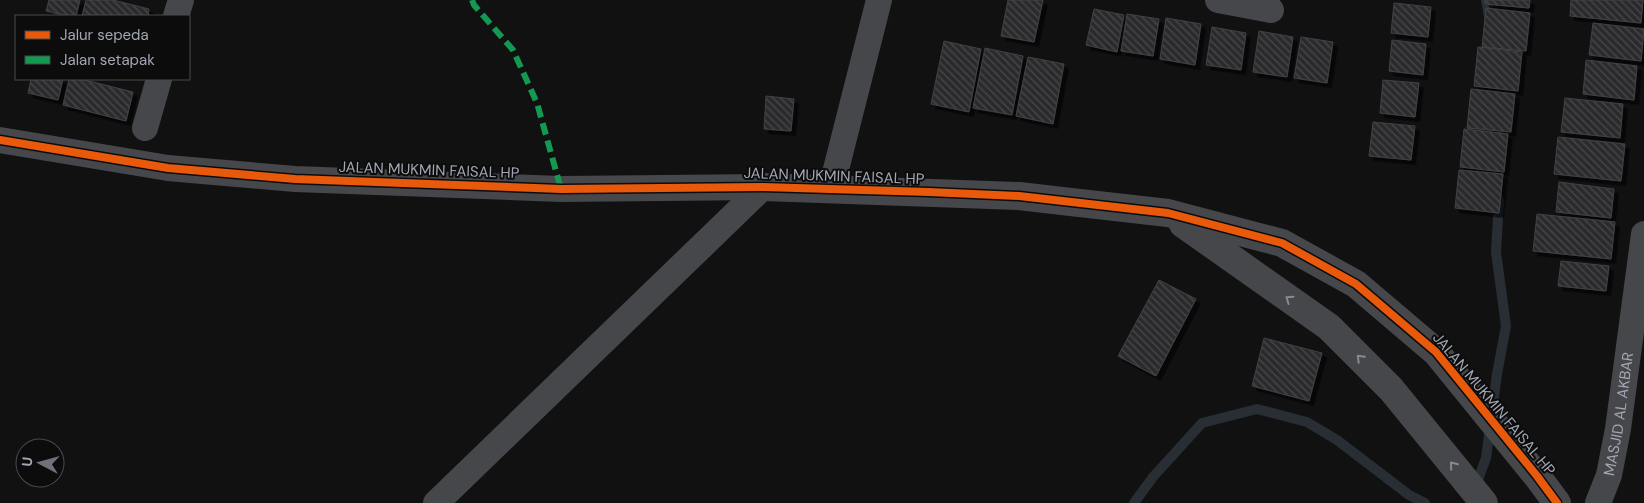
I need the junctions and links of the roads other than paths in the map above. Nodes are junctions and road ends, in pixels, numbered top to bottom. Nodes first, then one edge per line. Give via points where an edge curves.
1 (181, 0) edge
2 (879, 0) edge
3 (1218, 0) edge
4 (1271, 10) dead end
5 (176, 15) edge
6 (159, 80) edge
7 (145, 128) dead end
8 (0, 140) edge
9 (763, 187) junction
10 (832, 189) junction
11 (1168, 213) junction
12 (1644, 234) edge
13 (1640, 296) edge
14 (436, 503) edge
15 (1484, 503) edge
16 (1557, 503) edge
17 (1598, 503) edge

1 - 5 street
2 - 10 street
3 - 4 street
6 - 7 street
8 - 9 street, JALAN MUKMIN FAISAL HP via 168,168 295,179 561,189
9 - 10 street, JALAN MUKMIN FAISAL HP
9 - 14 street
10 - 11 street, JALAN MUKMIN FAISAL HP via 1019,196
15 -> 11 street, JALAN MUKMIN FAISAL HP via 1391,389 1329,327
11 - 16 street, JALAN MUKMIN FAISAL HP via 1282,244 1356,284 1436,352
12 - 13 street, MASJID AL AKBAR
13 - 17 street, MASJID AL AKBAR via 1609,475

